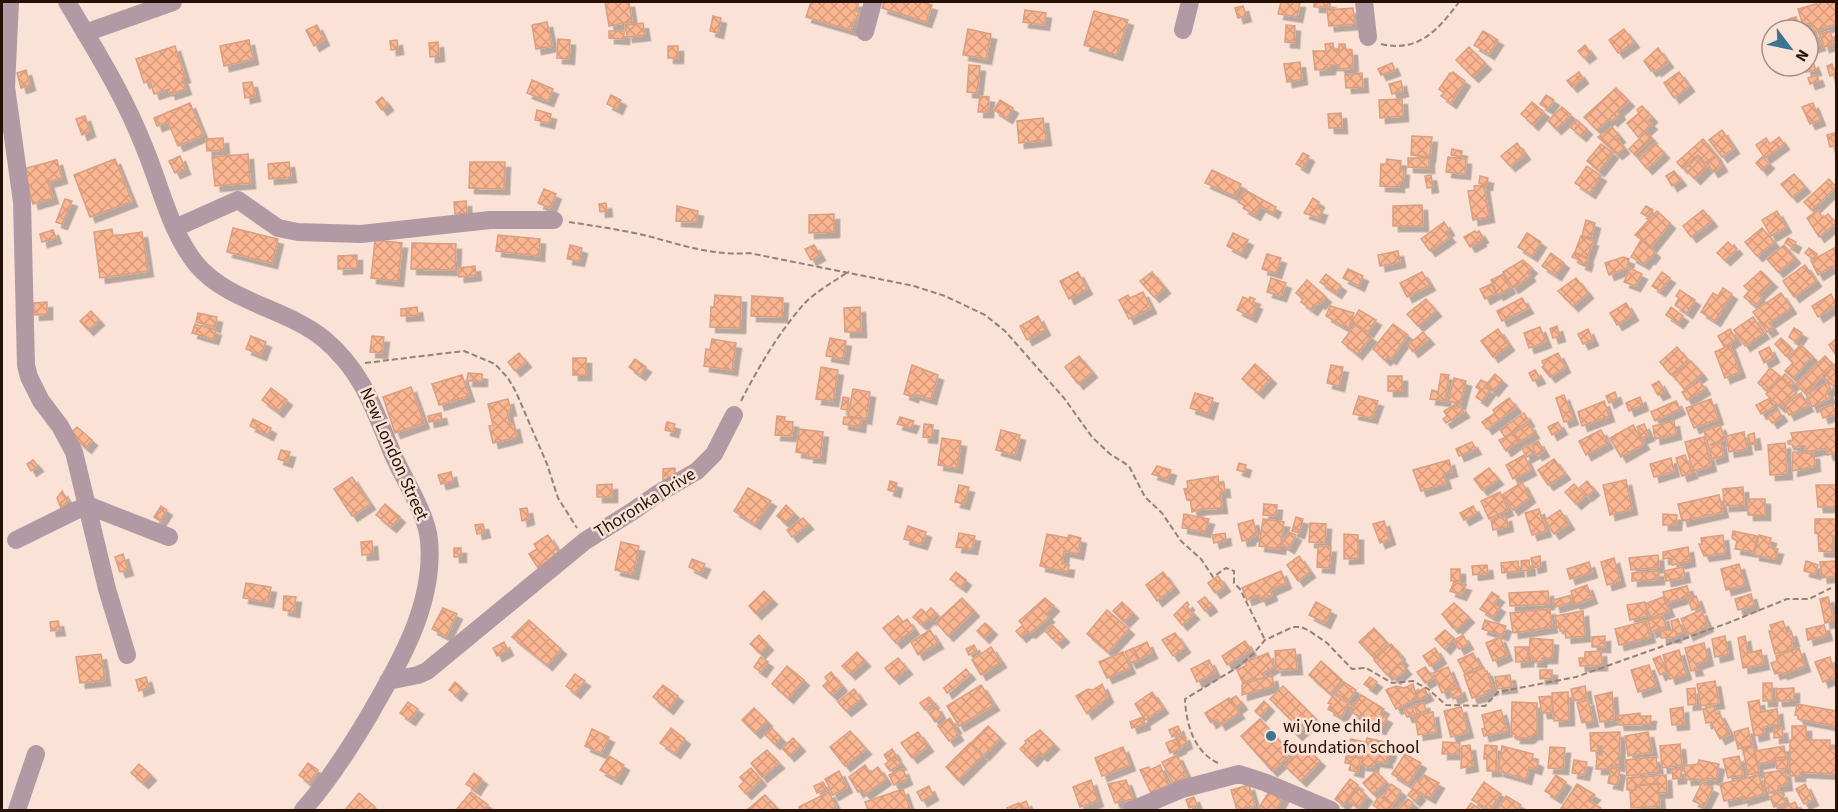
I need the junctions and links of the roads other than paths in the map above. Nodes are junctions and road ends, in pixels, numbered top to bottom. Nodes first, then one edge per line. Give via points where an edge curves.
1 (10, 2) edge
2 (67, 2) edge
3 (173, 2) edge
4 (873, 2) edge
5 (1190, 2) edge
6 (1364, 2) edge
7 (1183, 30) dead end
8 (865, 32) dead end
9 (86, 33) junction
10 (1368, 37) road end
11 (554, 220) road end
12 (175, 228) junction
13 (734, 415) road end
14 (87, 505) junction
15 (169, 537) dead end
16 (16, 540) dead end
17 (127, 655) dead end
18 (388, 681) junction
19 (36, 754) dead end
20 (17, 810) edge
21 (303, 810) edge
22 (1132, 810) edge
23 (1331, 810) edge

1 - 14 street via 6,87 22,202 26,365 42,401 74,452
2 - 9 street, New London Street
3 - 9 street
4 - 8 street
5 - 7 street
6 - 10 street
9 - 12 street, New London Street via 145,147
11 - 12 street via 490,220 361,234 298,232 278,228 238,200
12 - 18 street, New London Street via 198,265 233,291 323,338 368,392 429,540 428,579 420,612
13 - 18 street, Thoronka Drive via 706,464 585,541 427,671
14 - 15 street
14 - 16 street
14 - 17 street
18 - 21 street, New London Street via 341,760
19 - 20 street
22 - 23 street via 1182,789 1239,774

